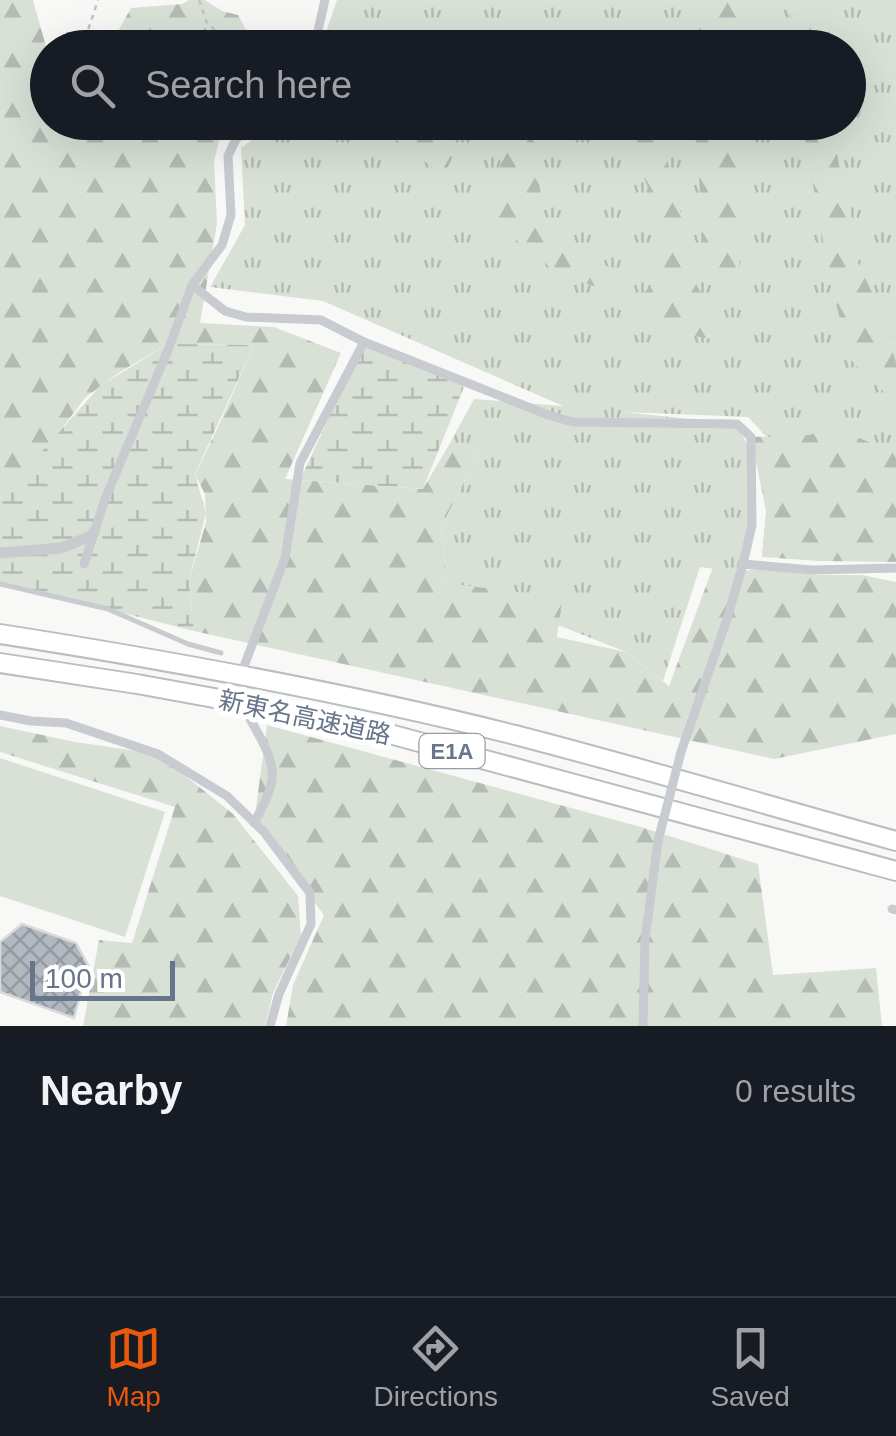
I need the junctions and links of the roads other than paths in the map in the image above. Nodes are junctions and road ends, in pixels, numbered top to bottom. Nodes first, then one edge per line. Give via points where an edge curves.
1 (326, 0) edge
2 (318, 30) edge
3 (236, 140) edge
4 (192, 285) junction
5 (364, 342) junction
6 (94, 532) junction
7 (0, 553) edge
8 (84, 564) dead end
9 (743, 564) junction
10 (896, 568) edge
11 (0, 584) edge
12 (0, 634) edge
13 (221, 653) dead end
14 (0, 663) edge
15 (243, 669) dead end
16 (244, 708) dead end
17 (0, 715) edge
18 (254, 823) junction
19 (896, 841) edge
20 (896, 871) edge
21 (270, 1026) edge
22 (644, 1026) edge

1 - 2 street
3 - 4 street via 228,156 231,215 222,245
4 - 5 street via 246,318 321,320
4 - 6 street
5 - 9 street via 573,422 737,424 751,437 752,525
5 - 15 street via 300,463 284,558
6 - 7 street via 61,548
6 - 8 street
9 - 10 street
9 - 22 street, bridge via 658,841 645,940
11 - 13 lane via 108,609
12 - 19 highway, 新東名高速道路 / E1A via 389,706
14 - 20 highway, 新東名高速道路 / E1A via 386,733
16 - 18 street via 273,770
17 - 18 street via 66,723 158,754 227,796
18 - 21 street via 310,893 311,924

